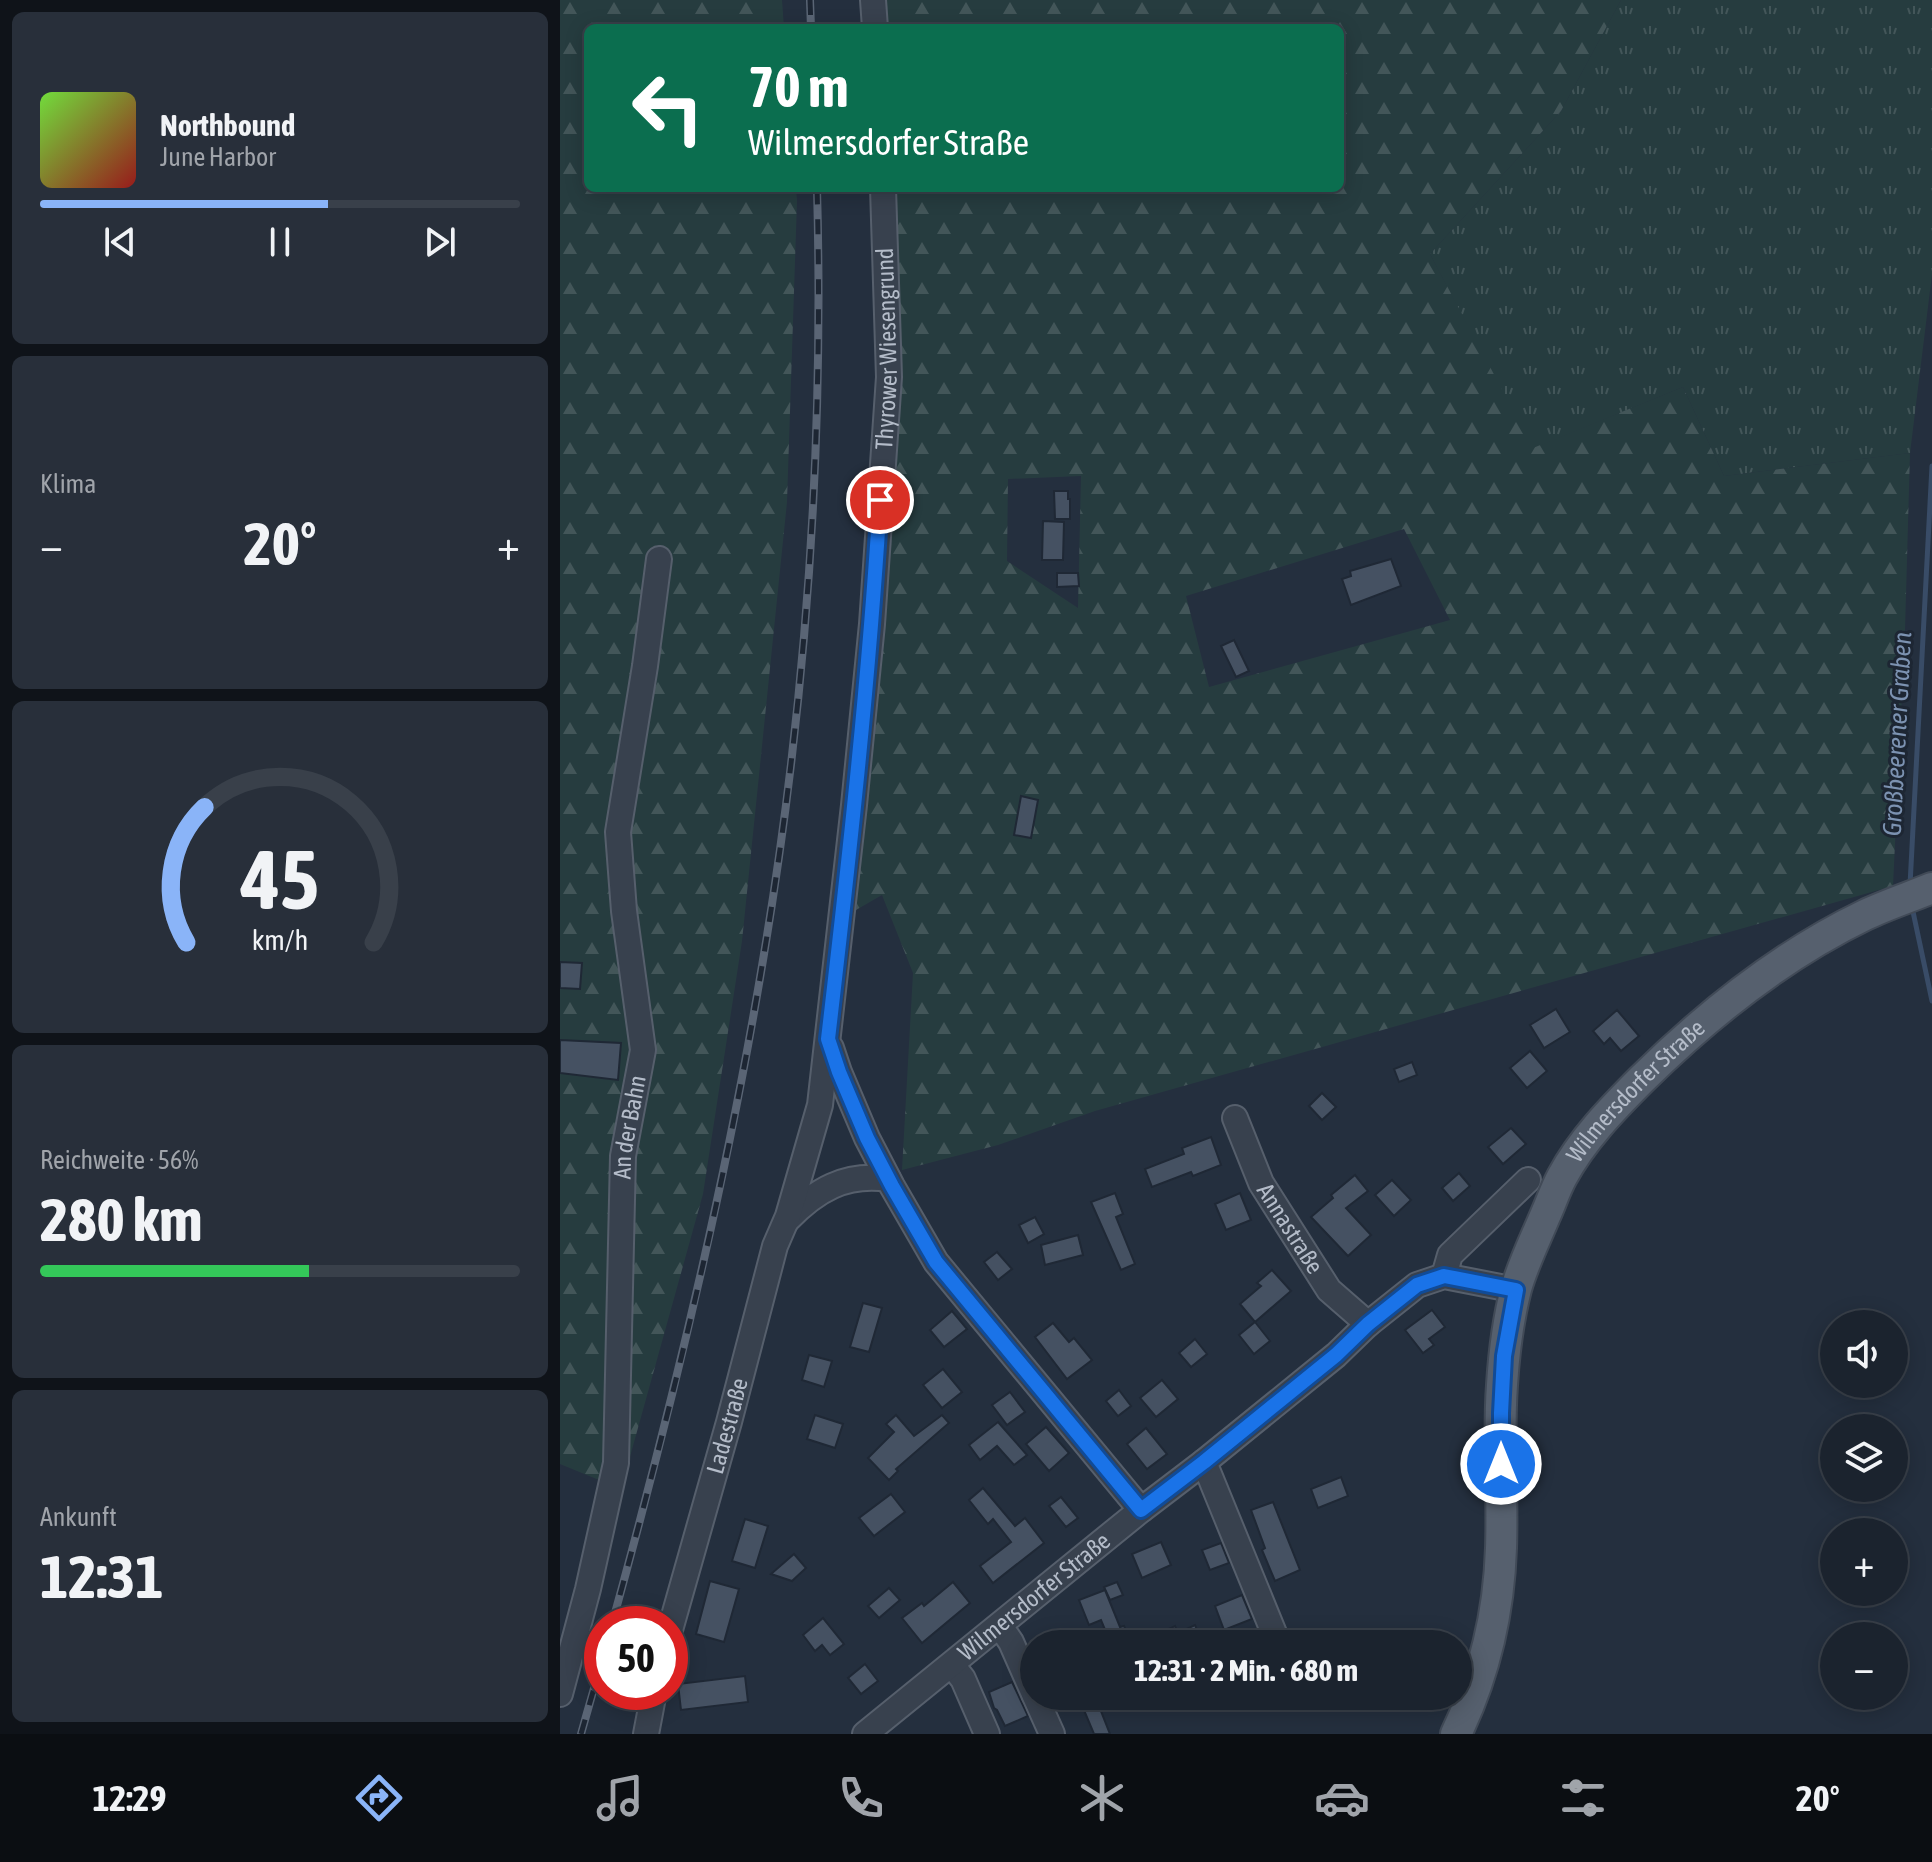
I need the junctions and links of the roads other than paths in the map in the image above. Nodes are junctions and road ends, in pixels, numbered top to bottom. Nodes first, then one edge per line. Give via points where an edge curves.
1 (873, 0) edge
2 (875, 24) edge
3 (883, 192) edge
4 (659, 559) dead end
5 (1932, 888) edge
6 (828, 1039) junction
7 (1235, 1118) dead end
8 (1528, 1180) dead end
9 (890, 1183) junction
10 (785, 1221) junction
11 (1444, 1276) junction
12 (1516, 1290) junction
13 (1368, 1324) junction
14 (1204, 1462) junction
15 (1141, 1510) junction
16 (677, 1606) edge
17 (1000, 1626) junction
18 (1273, 1630) edge
19 (1020, 1663) edge
20 (952, 1665) junction
21 (560, 1694) edge
22 (651, 1710) edge
23 (1041, 1710) edge
24 (646, 1734) edge
25 (865, 1734) edge
26 (987, 1734) edge
27 (1052, 1734) edge
28 (1456, 1734) edge

1 - 2 street
3 - 6 street, Thyrower Wiesengrund via 889,377 872,624
4 - 21 street, An der Bahn via 618,832 643,1050 623,1156 616,1463
5 - 12 main road, Wilmersdorfer Straße via 1847,924 1803,951 1731,1001 1613,1108 1562,1177
6 - 9 street, Thyrower Wiesengrund
6 - 10 street, Ladestraße via 820,1105
7 - 13 street, Annastraße via 1261,1183 1329,1290
8 - 11 street via 1450,1255
9 - 10 street via 850,1179 822,1190
9 - 15 street, Thyrower Wiesengrund via 936,1262
10 - 16 street, Ladestraße
11 - 12 street
11 - 13 street, Wilmersdorfer Straße via 1417,1285
12 - 28 main road, Wilmersdorfer Straße via 1502,1387 1497,1598 1479,1678
13 - 14 street, Wilmersdorfer Straße
14 - 15 street, Wilmersdorfer Straße
14 - 18 street
15 - 17 street, Wilmersdorfer Straße
17 - 19 street
17 - 20 street, Wilmersdorfer Straße
20 - 25 street, Wilmersdorfer Straße
20 - 26 street
22 - 24 street
23 - 27 street

